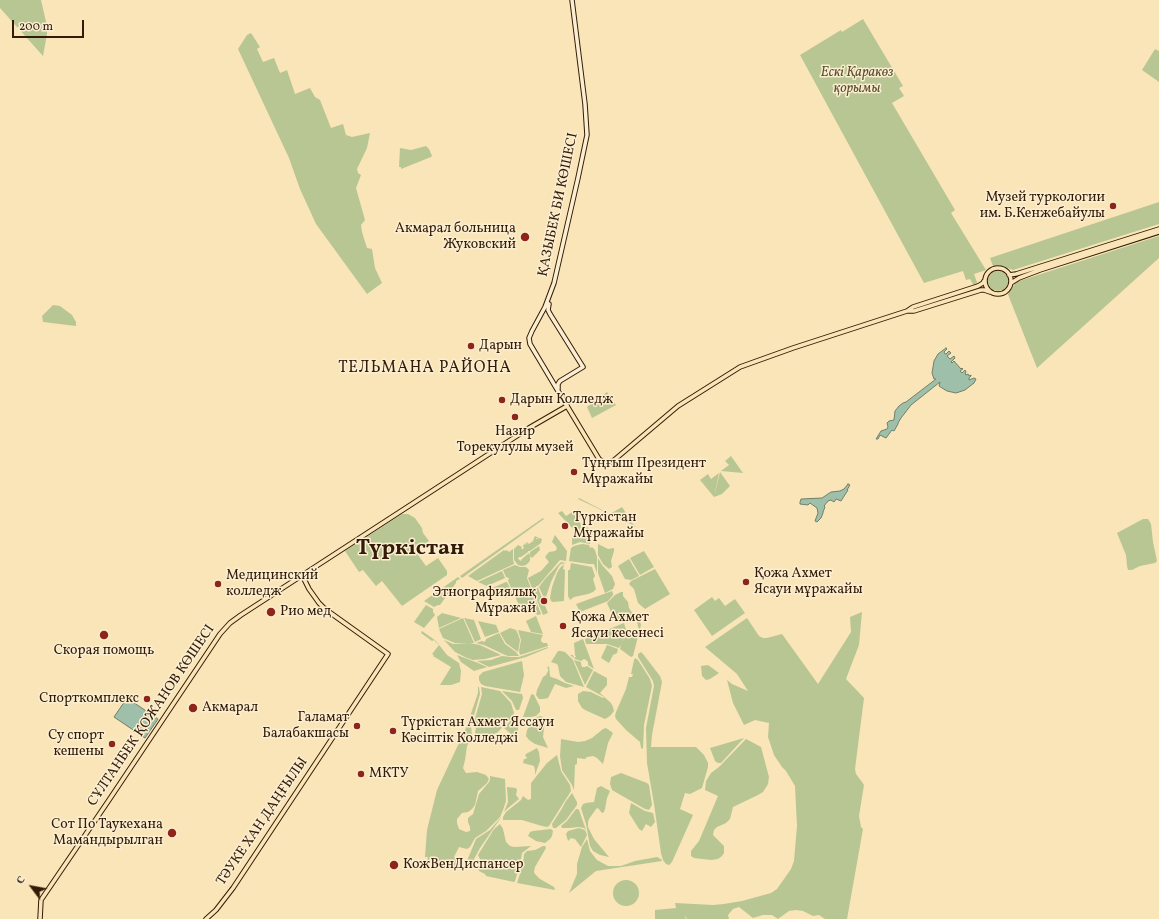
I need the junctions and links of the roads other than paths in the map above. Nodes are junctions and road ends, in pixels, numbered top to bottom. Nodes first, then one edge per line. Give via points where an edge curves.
1 (572, 0) edge
2 (1159, 228) edge
3 (1159, 232) edge
4 (1009, 275) junction
5 (984, 281) junction
6 (1011, 283) junction
7 (990, 292) junction
8 (551, 293) junction
9 (907, 311) junction
10 (542, 313) junction
11 (550, 314) junction
12 (558, 390) junction
13 (567, 406) junction
14 (302, 575) junction
15 (40, 919) edge
16 (206, 919) edge

1 - 8 main road, ҚАЗЫБЕК БИ КӨШЕСІ via 587,135
2 - 4 main road
3 - 6 main road via 1040,270
4 - 5 main road via 1005,270 996,268 988,272
4 - 6 main road
5 - 7 main road
5 - 9 main road via 978,286
6 - 7 main road via 1001,294
7 - 9 main road via 981,290
8 - 10 main road, ҚАЗЫБЕК БИ КӨШЕСІ
8 - 11 main road via 548,307
9 - 13 main road via 740,367 683,402 613,461 605,463 599,459
10 - 11 main road
10 - 12 main road, ҚАЗЫБЕК БИ КӨШЕСІ via 529,338 530,344
11 - 12 main road via 583,367 560,381
12 - 13 main road
13 - 14 main road, СҰЛТАНБЕК ҚОЖАНОВ КӨШЕСІ
14 - 15 main road, СҰЛТАНБЕК ҚОЖАНОВ КӨШЕСІ via 241,615 220,634 41,900
14 - 16 main road, ТӘУКЕ ХАН ДАҢҒЫЛЫ via 312,594 325,609 388,654 236,883

